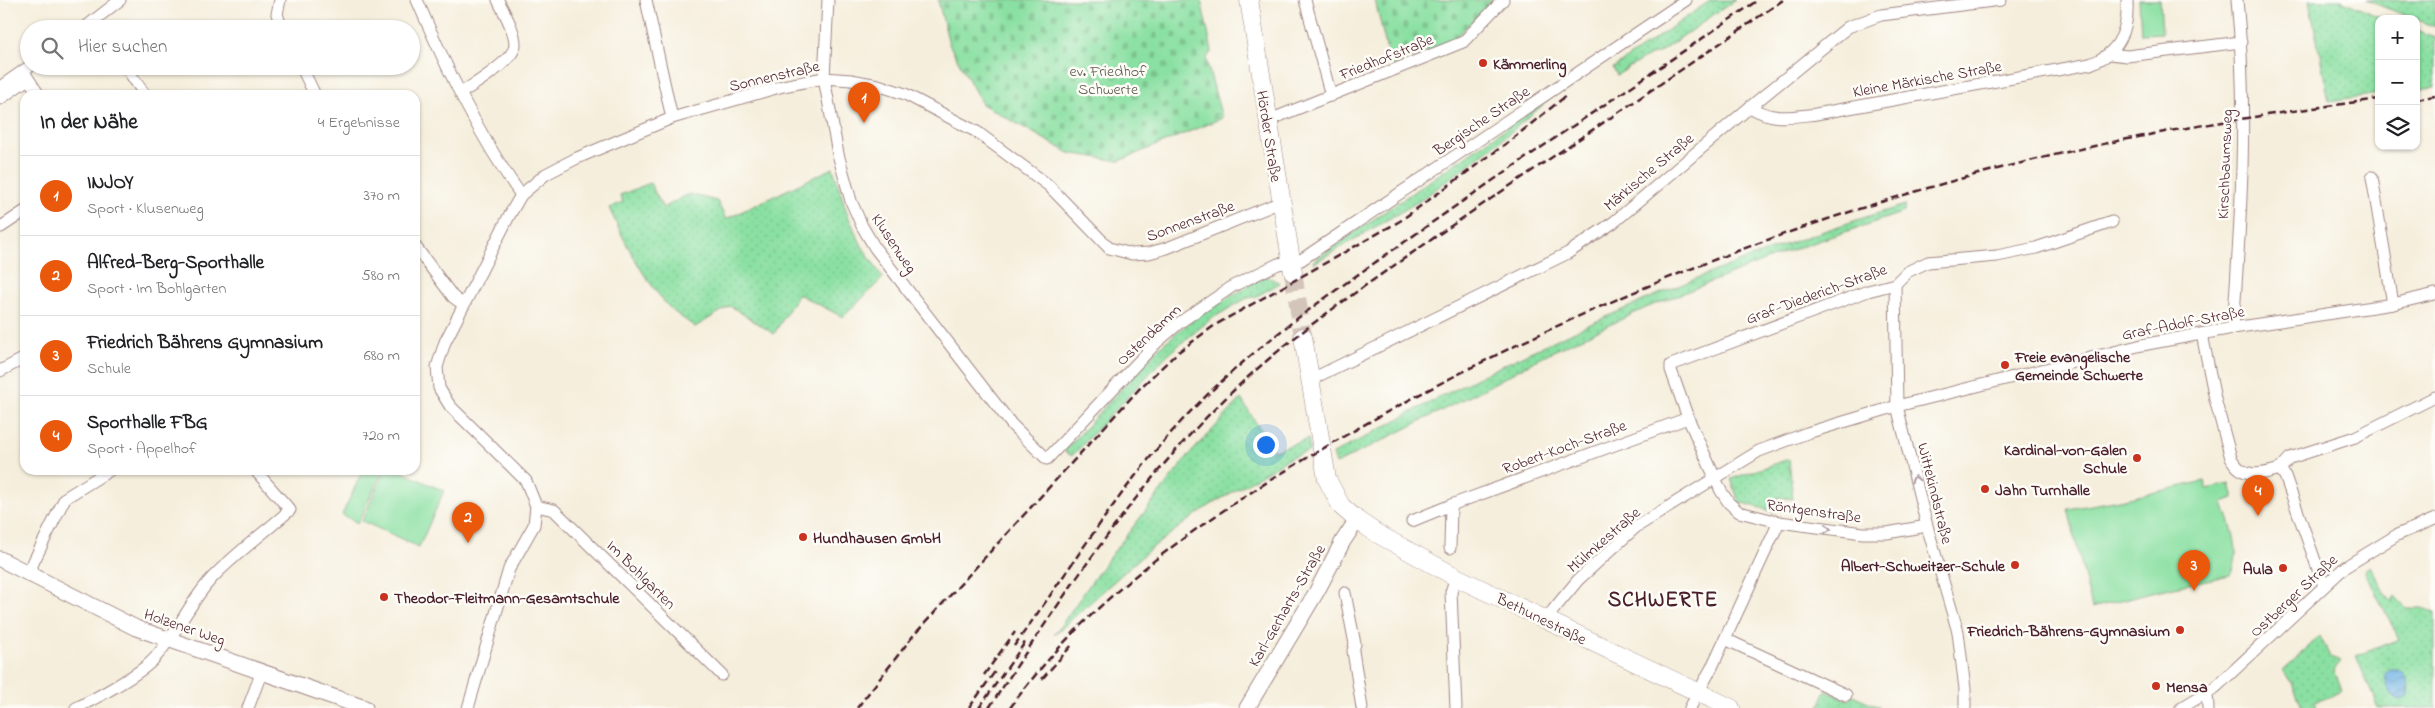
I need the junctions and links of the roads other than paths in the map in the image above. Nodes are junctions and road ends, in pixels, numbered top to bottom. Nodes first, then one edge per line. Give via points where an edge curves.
1 (120, 0) edge
2 (280, 0) edge
3 (416, 0) edge
4 (498, 0) edge
5 (646, 0) edge
6 (828, 0) edge
7 (1249, 0) edge
8 (1305, 0) edge
9 (1503, 0) edge
10 (1686, 0) edge
11 (2001, 0) edge
12 (2126, 0) edge
13 (2236, 0) edge
14 (101, 20) edge
15 (279, 20) edge
16 (2241, 42) junction
17 (2110, 54) junction
18 (22, 75) edge
19 (24, 75) edge
20 (28, 75) edge
21 (131, 75) edge
22 (305, 75) edge
23 (824, 78) junction
24 (0, 87) edge
25 (36, 90) edge
26 (142, 90) edge
27 (313, 90) edge
28 (461, 93) junction
29 (1331, 96) junction
30 (0, 99) edge
31 (1750, 106) junction
32 (672, 118) junction
33 (1267, 121) junction
34 (2372, 177) dead end
35 (521, 195) junction
36 (1281, 202) junction
37 (20, 214) edge
38 (2112, 222) dead end
39 (2, 227) dead end
40 (420, 253) edge
41 (1292, 267) junction
42 (1895, 284) junction
43 (2435, 294) edge
44 (2393, 304) junction
45 (464, 305) junction
46 (2233, 328) junction
47 (2202, 334) junction
48 (1303, 337) tunnel mouth
49 (20, 361) edge
50 (0, 371) edge
51 (1310, 380) junction
52 (2435, 397) edge
53 (1897, 406) junction
54 (1688, 418) junction
55 (1047, 459) joint
56 (2280, 469) junction
57 (102, 475) edge
58 (259, 475) edge
59 (1716, 477) junction
60 (1451, 505) junction
61 (536, 506) junction
62 (2435, 519) edge
63 (1357, 520) junction
64 (1412, 521) dead end
65 (1779, 522) junction
66 (1927, 526) junction
67 (1450, 548) dead end
68 (0, 559) edge
69 (28, 573) junction
70 (1456, 577) junction
71 (2324, 586) junction
72 (1345, 594) dead end
73 (1546, 621) junction
74 (1725, 639) junction
75 (168, 640) junction
76 (262, 671) junction
77 (722, 675) dead end
78 (2207, 693) junction
79 (1846, 695) dead end
80 (1694, 700) edge
81 (76, 708) edge
82 (248, 708) edge
83 (365, 708) edge
84 (468, 708) edge
85 (1247, 708) edge
86 (1362, 708) edge
87 (1456, 708) edge
88 (1731, 708) edge
89 (1965, 708) edge
90 (2181, 708) edge
91 (2208, 708) edge

1 - 14 street
2 - 15 street
3 - 28 street
4 - 28 street via 514,35 513,53
5 - 32 street
6 - 23 street, Klusenweg
7 - 33 main road, Hörder Straße
8 - 29 street
9 - 29 street, Friedhofstraße via 1463,42
10 - 41 street, Bergische Straße
11 - 31 street, Märkische Straße via 1865,19 1836,35
12 - 17 street via 2126,29
13 - 16 street, Kirschbaumsweg
16 - 17 street, Kleine Märkische Straße via 2127,56
16 - 46 street, Kirschbaumsweg via 2242,124
17 - 31 street, Kleine Märkische Straße via 2090,64 1816,114 1775,117 1763,115
18 - 24 street
19 - 30 street
20 - 25 street
21 - 26 street
22 - 27 street
23 - 32 street, Sonnenstraße via 783,86
23 - 36 street, Sonnenstraße via 869,83 905,94 977,132 1048,185 1109,248 1120,252 1140,254 1167,248
23 - 55 street, Klusenweg via 838,154 851,201 862,226 875,248 1012,425
28 - 35 street
29 - 33 street, Friedhofstraße
31 - 51 street, Märkische Straße via 1614,222 1568,253
32 - 35 street, Sonnenstraße via 546,174
33 - 36 main road, Hörder Straße
34 - 44 street
35 - 45 street, Sonnenstraße
36 - 41 main road, Hörder Straße
37 - 39 street
38 - 42 street, Graf-Diederich-Straße via 2036,248 1997,256 1928,262 1907,272
40 - 45 street via 453,297
41 - 55 street, Ostendamm via 1278,264 1233,286 1179,323 1157,342
42 - 53 street, Wittekindstraße
42 - 54 street, Graf-Diederich-Straße via 1675,362 1670,370
43 - 44 street, Graf-Adolf-Straße
44 - 46 street, Graf-Adolf-Straße
45 - 61 street, Sonnenstraße via 440,355 437,378 440,388 450,406 526,481
46 - 47 street, Graf-Adolf-Straße
47 - 53 street, Graf-Adolf-Straße via 2142,345
47 - 56 street via 2214,399 2235,466 2247,474
48 - 51 main road
49 - 50 street
51 - 63 main road via 1327,479 1341,506
52 - 56 street via 2355,438 2290,458
53 - 59 street, Graf-Adolf-Straße via 1759,451
66 -> 53 street, Wittekindstraße
54 - 59 street, Röntgenstraße
54 - 60 street, Robert-Koch-Straße
56 - 71 street
57 - 69 street via 65,498
58 - 75 street via 290,510 213,577
59 - 65 street, Röntgenstraße via 1729,503 1739,512
59 - 73 street, Mülmkestraße via 1636,527 1578,580
60 - 64 street, Robert-Koch-Straße
60 - 67 street
61 - 77 street, Im Bohlgarten via 554,510
61 - 84 street via 534,525 509,569
62 - 71 street, Ostberger Straße via 2372,549 2344,567
63 - 70 main road, Bethunestraße
63 - 85 main road, Karl-Gerharts-Straße
65 -> 66 street, Röntgenstraße via 1863,533 1887,533
65 - 74 street
66 - 89 street, Wittekindstraße via 1958,632 1966,689
68 - 69 main road, Holzener Weg
69 - 75 main road, Holzener Weg via 136,628
70 - 73 main road, Bethunestraße
70 - 87 street via 1451,592
71 - 78 street, Ostberger Straße
72 - 86 street via 1355,644 1353,651
73 - 80 main road, Bethunestraße
74 - 79 street
74 - 80 street
75 - 76 main road, Holzener Weg
75 - 81 street via 150,662
76 - 82 street
76 - 83 main road, Holzener Weg
78 - 90 street, Ostberger Straße
78 - 91 street
80 - 88 main road, Bethunestraße

